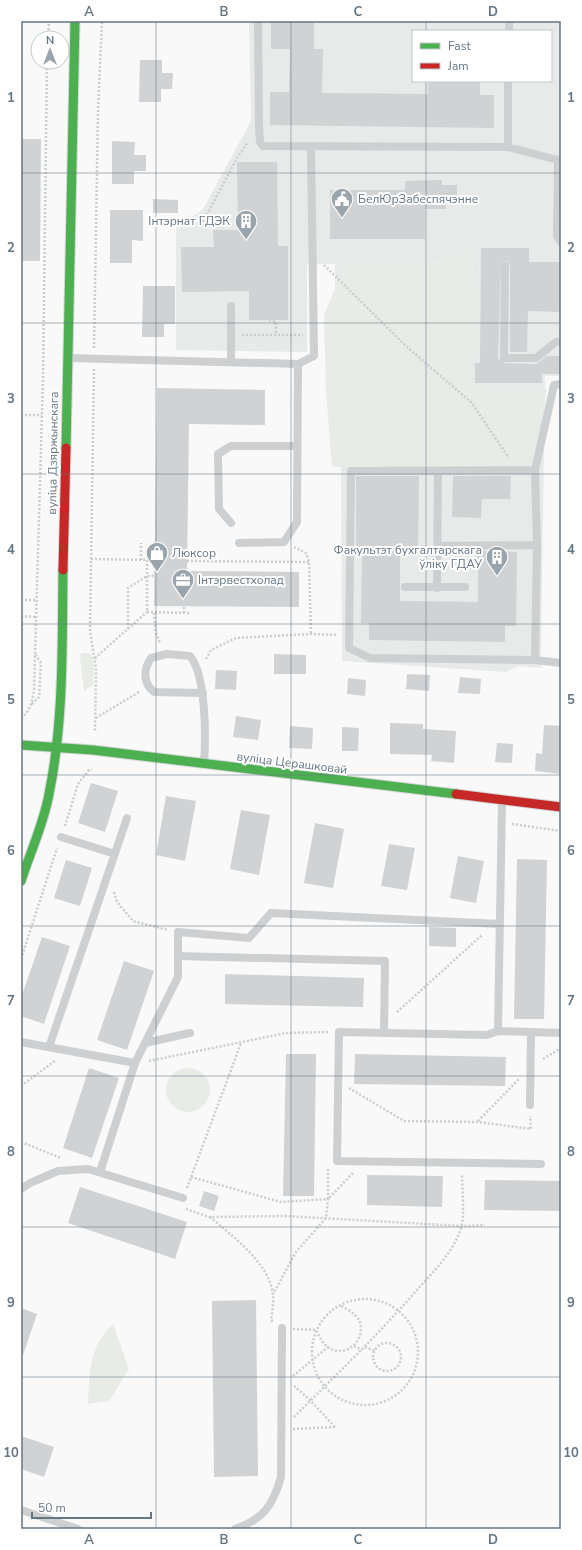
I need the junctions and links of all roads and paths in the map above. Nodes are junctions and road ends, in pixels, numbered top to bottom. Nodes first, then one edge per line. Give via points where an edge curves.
1 (75, 21) edge
2 (102, 21) edge
3 (258, 21) edge
4 (47, 70) edge
5 (508, 82) edge
6 (311, 146) junction
7 (508, 147) junction
8 (237, 158) dead end
9 (559, 159) edge
10 (559, 198) edge
11 (203, 222) dead end
12 (561, 242) edge
13 (312, 253) junction
14 (504, 266) dead end
15 (231, 306) dead end
16 (269, 320) dead end
17 (231, 334) junction
18 (276, 335) junction
19 (314, 336) junction
20 (561, 342) edge
21 (68, 358) junction
22 (94, 358) junction
23 (231, 361) junction
24 (298, 364) junction
25 (561, 384) edge
26 (21, 415) edge
27 (42, 415) junction
28 (296, 446) junction
29 (518, 470) junction
30 (534, 470) junction
31 (438, 471) junction
32 (231, 523) dead end
33 (284, 542) junction
34 (141, 543) dead end
35 (239, 543) dead end
36 (537, 545) junction
37 (438, 546) junction
38 (91, 560) junction
39 (141, 560) junction
40 (147, 560) junction
41 (155, 560) dead end
42 (187, 560) dead end
43 (310, 562) junction
44 (147, 576) junction
45 (155, 576) dead end
46 (405, 587) dead end
47 (465, 587) dead end
48 (438, 588) junction
49 (21, 600) edge
50 (37, 600) junction
51 (184, 606) dead end
52 (147, 612) junction
53 (154, 613) junction
54 (184, 613) junction
55 (191, 613) dead end
56 (21, 616) edge
57 (36, 617) junction
58 (128, 629) junction
59 (311, 634) junction
60 (349, 635) junction
61 (35, 653) junction
62 (164, 654) junction
63 (94, 659) junction
64 (535, 660) junction
65 (561, 663) edge
66 (199, 672) junction
67 (148, 687) junction
68 (203, 693) junction
69 (31, 704) junction
70 (21, 718) edge
71 (96, 718) junction
72 (95, 736) dead end
73 (21, 745) edge
74 (57, 747) junction
75 (204, 765) junction
76 (89, 770) dead end
77 (22, 795) edge
78 (27, 796) dead end
79 (502, 800) junction
80 (561, 807) edge
81 (21, 813) edge
82 (501, 813) junction
83 (127, 818) dead end
84 (561, 831) edge
85 (61, 836) junction
86 (115, 854) junction
87 (109, 872) junction
88 (21, 881) edge
89 (498, 924) junction
90 (178, 932) junction
91 (178, 956) junction
92 (21, 959) edge
93 (384, 1023) junction
94 (498, 1031) junction
95 (340, 1032) junction
96 (531, 1032) junction
97 (190, 1033) dead end
98 (384, 1033) junction
99 (561, 1033) edge
100 (21, 1042) edge
101 (241, 1042) junction
102 (145, 1043) junction
103 (49, 1047) junction
104 (68, 1051) junction
105 (136, 1062) junction
106 (338, 1081) junction
107 (21, 1086) edge
108 (530, 1105) joint
109 (21, 1142) edge
110 (68, 1161) dead end
111 (462, 1163) junction
112 (541, 1164) dead end
113 (100, 1172) junction
114 (191, 1177) junction
115 (21, 1190) edge
116 (183, 1198) joint
117 (182, 1207) dead end
118 (209, 1217) junction
119 (326, 1218) junction
120 (485, 1225) dead end
121 (462, 1226) junction
122 (273, 1294) junction
123 (340, 1305) junction
124 (399, 1311) junction
125 (282, 1328) junction
126 (316, 1330) junction
127 (328, 1346) junction
128 (354, 1346) junction
129 (365, 1347) junction
130 (362, 1350) junction
131 (375, 1351) junction
132 (312, 1361) junction
133 (282, 1382) junction
134 (325, 1387) junction
135 (310, 1400) junction
136 (282, 1429) junction
137 (21, 1510) edge
138 (78, 1529) edge
139 (235, 1529) edge

1 - 21 main road, вуліца Дзяржынскага
2 - 22 path
3 - 6 lane via 260,142 264,146
4 - 27 path
5 - 7 lane
6 - 7 lane
6 - 13 lane
7 - 9 lane
8 - 11 path
9 - 10 lane
10 - 12 lane via 558,236
13 - 19 lane
13 - 29 path via 407,347 471,402
14 - 20 lane via 504,358 536,358 556,342
15 - 17 lane
16 - 18 path via 276,322
17 - 18 path
17 - 23 lane
18 - 19 path
19 - 24 lane via 314,356
21 - 22 lane
21 - 74 main road, вуліца Дзяржынскага via 62,677
22 - 23 lane
22 - 38 path
23 - 24 lane
24 - 28 lane
25 - 30 lane via 554,385
26 - 27 path
27 - 50 path
28 - 32 lane via 231,446 218,454 219,509
28 - 33 lane via 297,522
29 - 30 lane
29 - 31 lane
30 - 36 lane
31 - 37 lane
31 - 60 lane via 351,471
33 - 35 lane
33 - 43 path via 306,553
34 - 39 path
36 - 37 lane
36 - 64 lane
37 - 48 lane
38 - 39 path
38 - 63 path via 90,630
39 - 40 path
40 - 41 path
40 - 44 path
42 - 43 path
43 - 59 path
44 - 45 path
44 - 52 path
44 - 58 path via 128,588
46 - 48 lane
47 - 48 lane
49 - 50 path
50 - 57 path
51 - 54 path
52 - 53 path
52 - 58 path
53 - 54 path
53 - 62 path via 156,633
54 - 55 path
56 - 57 path
57 - 61 path
58 - 63 path
59 - 60 path
59 - 66 path via 236,638 210,650
60 - 64 lane via 349,648 370,658
61 - 69 path
61 - 69 path via 41,663 39,696
62 - 66 lane via 190,656
62 - 67 lane via 150,658 146,664
63 - 71 path
64 - 65 lane
66 - 68 lane
67 - 68 lane via 154,692 162,693
67 - 71 path
68 - 75 lane
69 - 70 path
71 - 72 path
73 - 74 main road, вуліца Церашковай
74 - 75 main road, вуліца Церашковай
74 - 88 main road, вуліца Дзяржынскага via 49,796
75 - 79 main road, вуліца Церашковай
76 - 85 path via 78,784
77 - 78 path
77 - 81 path
79 - 80 main road, вуліца Церашковай
79 - 82 lane
82 - 84 path via 508,824
82 - 89 lane
83 - 86 lane
85 - 86 lane
85 - 92 path
86 - 87 lane
87 - 90 path via 117,902 133,921
87 - 103 lane
89 - 90 lane via 271,913 250,938
89 - 93 path
89 - 94 lane
90 - 91 lane
91 - 93 lane via 385,961
91 - 102 lane via 178,977
93 - 98 lane
94 - 96 lane
94 - 98 lane via 487,1035
95 - 98 lane
95 - 101 path via 286,1033
95 - 106 lane
96 - 99 lane
96 - 108 lane
97 - 102 lane
100 - 103 lane
101 - 105 path
101 - 114 path
102 - 105 lane
103 - 104 lane
104 - 105 lane
104 - 107 path
105 - 113 lane
106 - 108 path via 404,1120 478,1122 531,1130
106 - 111 lane via 337,1161
109 - 110 path
111 - 112 lane
111 - 121 path
113 - 115 lane via 88,1169 58,1171 30,1183
113 - 116 lane
114 - 116 path
114 - 119 path via 281,1202 328,1199
117 - 118 path
118 - 119 path
118 - 122 path via 250,1251 260,1264
119 - 121 path
119 - 122 path via 296,1252
120 - 121 path
121 - 124 path via 455,1243 441,1263
122 - 125 path via 272,1320
123 - 124 path via 351,1300 367,1298 383,1301
123 - 126 path via 324,1316
123 - 128 path via 359,1320 361,1334
124 - 129 path
124 - 134 path via 409,1321 417,1337 419,1354 415,1372 406,1387 392,1398 376,1404 358,1405 342,1400
125 - 126 path
125 - 133 lane
126 - 127 path
126 - 132 path via 311,1345
127 - 128 path via 342,1351
127 - 132 path
128 - 130 path
129 - 130 path
129 - 131 path
130 - 134 path
131 - 131 path via 374,1360 382,1370 395,1369 400,1362 400,1353 395,1345 386,1343
132 - 133 path via 296,1375
132 - 134 path via 317,1376
133 - 135 path via 293,1385
133 - 136 lane
134 - 135 path
135 - 136 path
135 - 136 path via 335,1428
136 - 139 lane via 281,1477 274,1499 262,1515
137 - 138 lane

